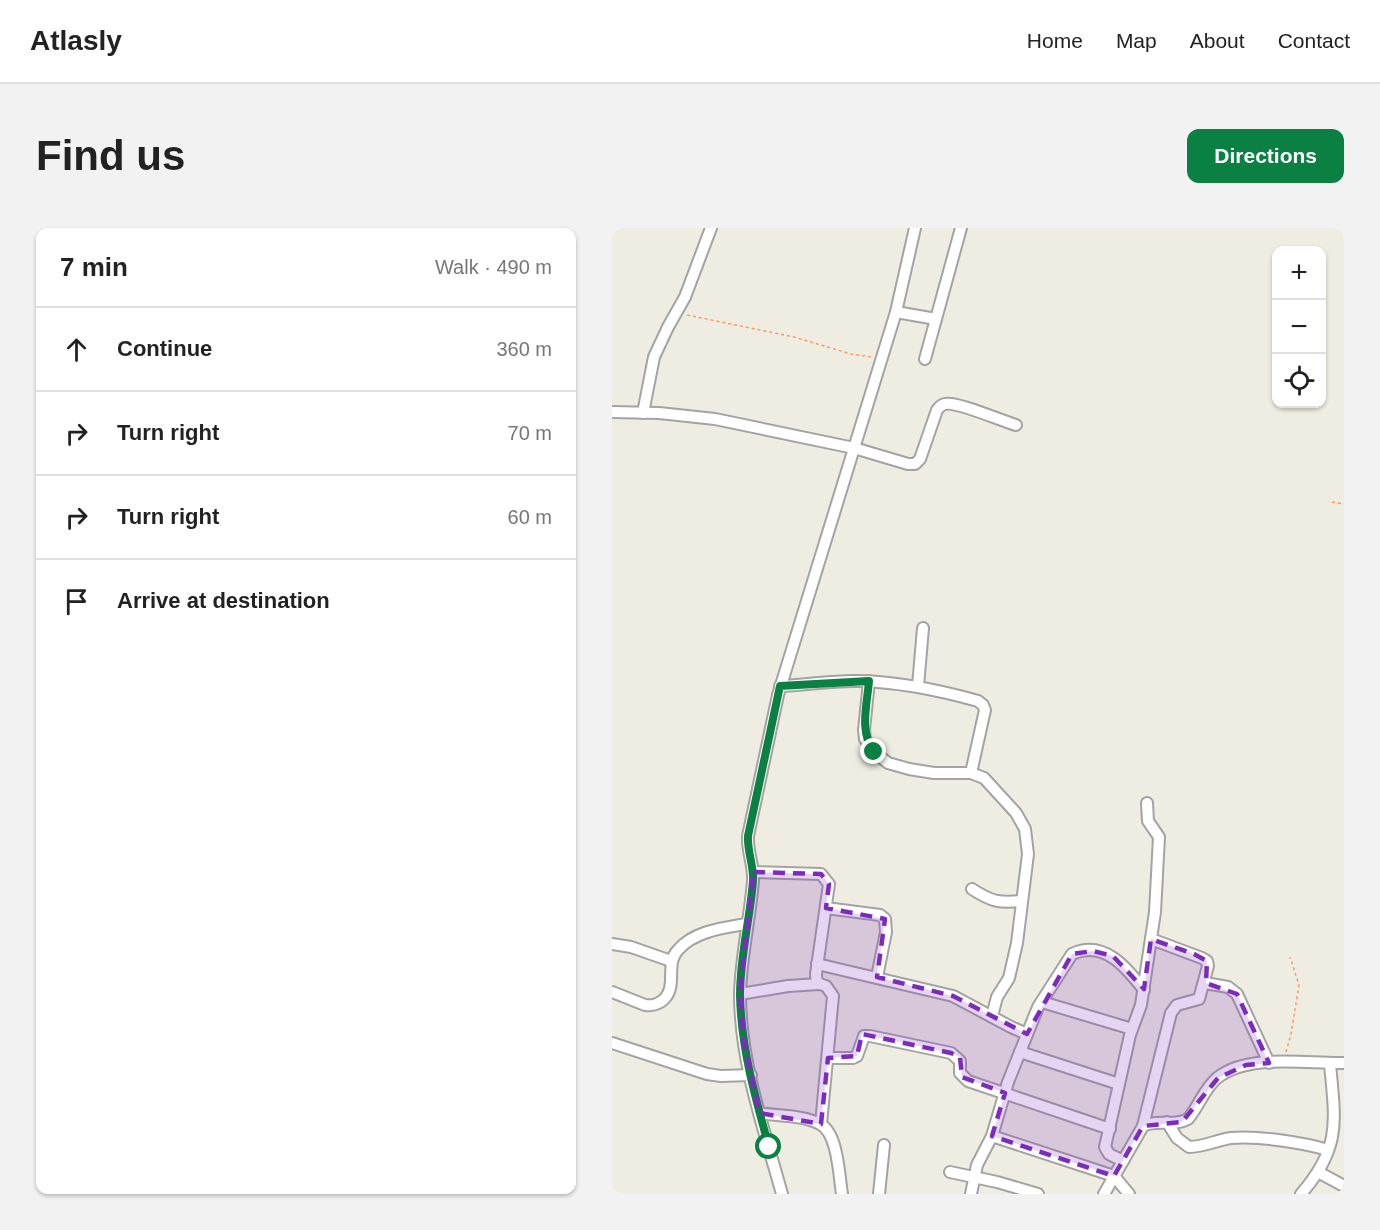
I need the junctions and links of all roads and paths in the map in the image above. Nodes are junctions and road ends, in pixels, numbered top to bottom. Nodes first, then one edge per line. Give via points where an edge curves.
1 (711, 228) edge
2 (915, 228) edge
3 (961, 228) edge
4 (896, 312) junction
5 (677, 313) junction
6 (936, 319) junction
7 (882, 357) junction
8 (925, 359) dead end
9 (612, 412) edge
10 (643, 413) junction
11 (1016, 425) dead end
12 (854, 448) junction
13 (1332, 502) dead end
14 (1344, 504) edge
15 (923, 628) dead end
16 (869, 681) junction
17 (780, 686) junction
18 (918, 686) junction
19 (971, 773) junction
20 (1147, 803) dead end
21 (753, 872) junction
22 (972, 889) dead end
23 (1022, 901) junction
24 (826, 908) junction
25 (746, 924) junction
26 (1152, 939) junction
27 (612, 944) edge
28 (1290, 957) dead end
29 (671, 961) junction
30 (817, 964) junction
31 (877, 977) junction
32 (1205, 983) junction
33 (819, 984) junction
34 (1144, 990) junction
35 (612, 992) edge
36 (740, 994) junction
37 (1042, 1002) junction
38 (992, 1016) junction
39 (1132, 1029) junction
40 (1028, 1034) junction
41 (612, 1042) edge
42 (1020, 1052) junction
43 (828, 1058) junction
44 (1282, 1062) junction
45 (1269, 1063) junction
46 (1344, 1063) edge
47 (1329, 1064) junction
48 (751, 1075) junction
49 (1119, 1084) junction
50 (1005, 1093) junction
51 (759, 1113) junction
52 (1167, 1122) junction
53 (821, 1124) junction
54 (1143, 1126) junction
55 (1110, 1129) junction
56 (992, 1136) junction
57 (884, 1145) dead end
58 (1328, 1150) junction
59 (1123, 1161) junction
60 (950, 1172) dead end
61 (1318, 1172) junction
62 (1114, 1176) junction
63 (974, 1177) junction
64 (1344, 1186) edge
65 (782, 1194) edge
66 (842, 1194) edge
67 (879, 1194) edge
68 (971, 1194) edge
69 (1038, 1194) edge
70 (1104, 1194) edge
71 (1128, 1194) edge
72 (1302, 1194) edge

1 - 5 street
2 - 4 street
3 - 6 street
4 - 6 street
4 - 7 street
5 - 7 path via 851,354
5 - 10 street via 654,357
6 - 8 street
7 - 12 street
9 - 10 street
10 - 12 street via 715,419
11 - 12 street via 947,404 937,410 915,464
12 - 17 street
13 - 14 path
15 - 18 street
16 - 17 street
16 - 18 street
16 - 19 street via 865,739 880,758 923,772
17 - 21 street via 748,836
18 - 19 street via 983,705 985,716
19 - 23 street via 989,782 1022,821 1028,854
20 - 26 street via 1148,821 1160,845
21 - 24 street via 821,874 829,884
21 - 25 street
22 - 23 street via 997,902
23 - 38 street via 1012,969
24 - 30 street
24 - 31 street via 880,915 885,919
25 - 29 street via 708,932 678,949
25 - 36 street
26 - 32 street via 1207,961
26 - 34 street
27 - 29 street
28 - 44 path via 1298,977 1298,994
29 - 35 street via 669,992 656,1004 645,1005
30 - 31 street
30 - 33 street
31 - 38 street via 953,996
32 - 45 street via 1228,987 1238,994
32 - 54 street via 1199,999 1177,1005 1171,1013
33 - 36 street
33 - 43 street via 826,986 833,996
34 - 37 street via 1113,956 1077,951 1066,961
34 - 39 street
36 - 48 street
37 - 39 street
37 - 40 street
38 - 40 street
39 - 49 street
40 - 42 street
41 - 48 street via 707,1074
42 - 49 street
42 - 50 street
43 - 50 street via 854,1058 864,1036 870,1036 951,1053 960,1060 962,1077
43 - 53 street
44 - 45 street
44 - 47 street
45 - 52 street via 1246,1065 1225,1073 1210,1085 1188,1119
46 - 47 street
47 - 58 street via 1335,1113
48 - 51 street
49 - 55 street
50 - 55 street
50 - 56 street
51 - 53 street
51 - 65 street
52 - 54 street
52 - 58 street via 1177,1138 1189,1146 1242,1138 1296,1142
53 - 66 street via 834,1146
54 - 59 street
55 - 59 street via 1107,1151
56 - 62 street
56 - 63 street
57 - 67 street
58 - 61 street
59 - 62 street
60 - 63 street
61 - 64 street
61 - 72 street
62 - 70 street
62 - 71 street
63 - 68 street
63 - 69 street

